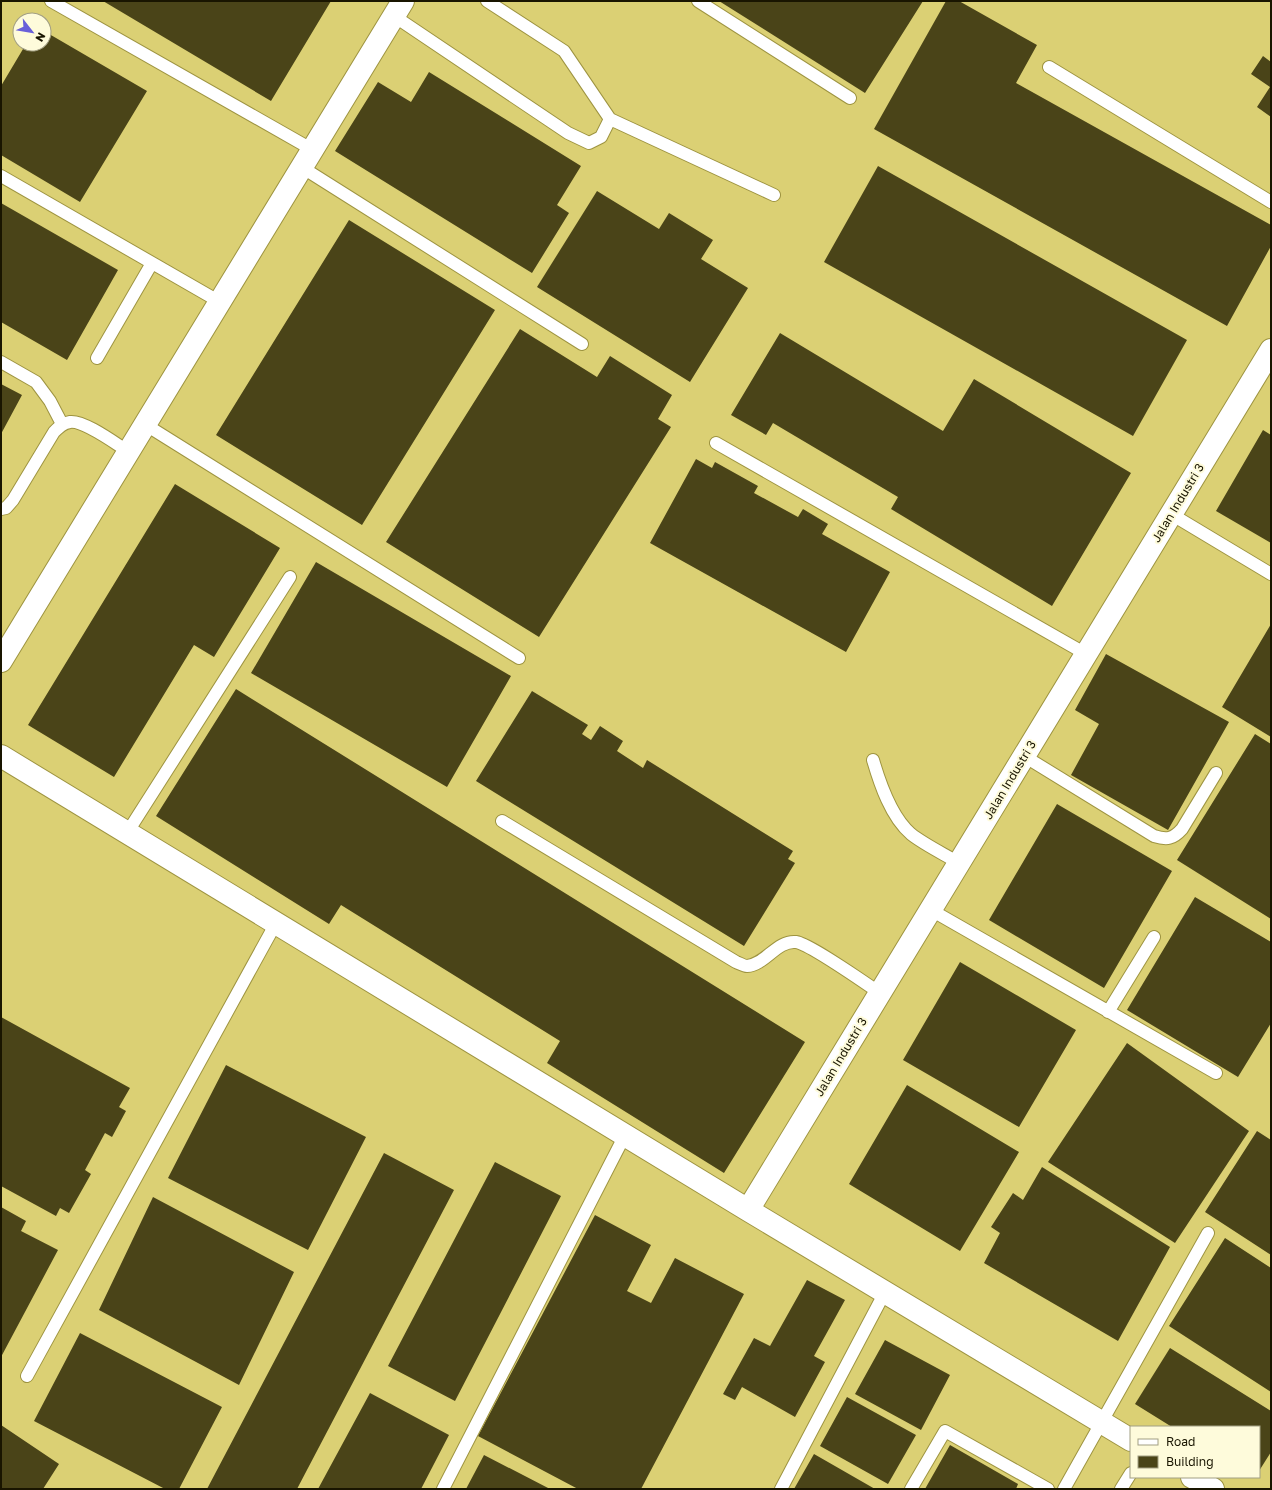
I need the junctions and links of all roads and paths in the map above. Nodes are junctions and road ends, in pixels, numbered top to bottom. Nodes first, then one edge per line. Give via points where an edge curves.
1 (51, 1) edge
2 (486, 1) edge
3 (698, 1) edge
4 (399, 8) edge
5 (1049, 67) dead end
6 (850, 98) dead end
7 (610, 119) junction
8 (308, 159) junction
9 (1, 176) edge
10 (774, 195) dead end
11 (1271, 202) edge
12 (152, 263) junction
13 (220, 302) junction
14 (582, 344) dead end
15 (97, 358) dead end
16 (1269, 358) edge
17 (1, 362) edge
18 (62, 424) junction
19 (146, 425) junction
20 (716, 442) dead end
21 (129, 452) junction
22 (1, 509) edge
23 (1171, 514) junction
24 (1271, 574) edge
25 (290, 577) dead end
26 (1086, 654) junction
27 (519, 658) dead end
28 (1, 661) edge
29 (1, 756) edge
30 (1024, 756) junction
31 (873, 760) dead end
32 (1216, 773) dead end
33 (502, 821) dead end
34 (127, 833) junction
35 (959, 863) junction
36 (931, 910) junction
37 (276, 923) junction
38 (1154, 937) dead end
39 (880, 993) junction
40 (1108, 1012) junction
41 (1216, 1073) dead end
42 (624, 1135) junction
43 (748, 1210) junction
44 (1208, 1233) dead end
45 (885, 1292) junction
46 (27, 1376) dead end
47 (1102, 1423) junction
48 (1130, 1439) edge
49 (1130, 1475) edge
50 (1194, 1478) edge
51 (443, 1489) edge
52 (780, 1489) edge
53 (911, 1489) edge
54 (1048, 1489) edge
55 (1064, 1489) edge
56 (1121, 1489) edge
57 (1212, 1489) edge

1 - 8 lane
2 - 7 lane via 564,51
3 - 6 lane
4 - 7 lane via 568,133 589,142 602,137
4 - 8 street
5 - 11 lane
7 - 10 lane
8 - 13 street
8 - 14 lane
9 - 12 lane
12 - 13 lane
12 - 15 lane
13 - 19 street
16 - 23 street, Jalan Industri 3
17 - 18 lane via 36,382
18 - 21 lane via 82,424
18 - 22 lane via 54,432 13,500 6,508
19 - 21 street
19 - 27 lane
20 - 26 lane
21 - 28 street
23 - 24 lane
23 - 26 street, Jalan Industri 3
25 - 34 lane
26 - 30 street, Jalan Industri 3
29 - 34 street
30 - 32 lane via 1154,836 1165,839 1175,837 1182,829
30 - 35 street, Jalan Industri 3
31 - 35 lane via 880,784 893,810 910,834
33 - 39 lane via 736,962 746,966 755,963 780,947 796,942 810,948
34 - 37 street
35 - 36 street, Jalan Industri 3
36 - 39 street, Jalan Industri 3
36 - 40 lane
37 - 42 street
37 - 46 lane
38 - 40 lane
39 - 43 street, Jalan Industri 3
40 - 41 lane
42 - 43 street
42 - 51 lane
43 - 45 street
44 - 47 lane
45 - 47 street
45 - 52 lane
47 - 48 street
47 - 55 lane
49 - 56 lane
50 - 57 street
53 - 54 lane via 945,1431

